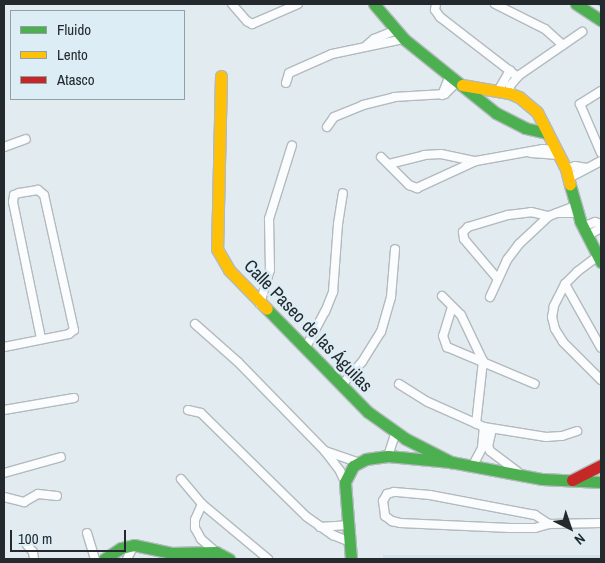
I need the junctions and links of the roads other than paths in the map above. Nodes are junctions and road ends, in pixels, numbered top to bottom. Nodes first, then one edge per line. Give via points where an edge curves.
1 (232, 4) edge
2 (298, 4) edge
3 (374, 4) edge
4 (436, 4) edge
5 (495, 4) edge
6 (576, 4) edge
7 (601, 20) edge
8 (582, 32) dead end
9 (400, 35) junction
10 (367, 45) junction
11 (563, 45) junction
12 (510, 70) junction
13 (221, 76) dead end
14 (518, 77) junction
15 (457, 80) junction
16 (286, 83) dead end
17 (601, 90) edge
18 (500, 92) junction
19 (488, 106) junction
20 (328, 127) dead end
21 (547, 133) junction
22 (26, 139) dead end
23 (292, 145) dead end
24 (4, 147) edge
25 (558, 152) junction
26 (601, 153) edge
27 (381, 158) dead end
28 (476, 161) junction
29 (601, 161) edge
30 (389, 164) junction
31 (568, 173) junction
32 (343, 193) dead end
33 (576, 209) junction
34 (549, 216) junction
35 (601, 224) edge
36 (601, 228) edge
37 (585, 231) junction
38 (394, 249) dead end
39 (600, 261) edge
40 (497, 278) junction
41 (565, 284) junction
42 (442, 296) dead end
43 (490, 297) dead end
44 (260, 304) junction
45 (452, 307) junction
46 (195, 324) dead end
47 (41, 339) junction
48 (4, 347) edge
49 (306, 347) junction
50 (601, 348) edge
51 (483, 361) junction
52 (601, 380) edge
53 (399, 384) dead end
54 (535, 384) dead end
55 (341, 386) junction
56 (74, 398) dead end
57 (4, 410) edge
58 (188, 410) dead end
59 (476, 424) junction
60 (488, 428) junction
61 (576, 431) dead end
62 (396, 432) junction
63 (325, 451) junction
64 (388, 456) junction
65 (62, 457) dead end
66 (357, 462) junction
67 (452, 462) junction
68 (601, 465) edge
69 (472, 467) junction
70 (4, 472) edge
71 (520, 474) junction
72 (181, 479) dead end
73 (344, 482) junction
74 (566, 482) junction
75 (601, 482) edge
76 (58, 496) dead end
77 (4, 497) edge
78 (202, 504) junction
79 (601, 523) edge
80 (549, 524) junction
81 (320, 526) junction
82 (347, 526) junction
83 (87, 533) dead end
84 (348, 541) junction
85 (27, 545) dead end
86 (134, 545) junction
87 (216, 552) junction
88 (34, 559) edge
89 (95, 559) edge
90 (104, 559) edge
91 (127, 559) edge
92 (228, 559) edge
93 (268, 559) edge
94 (351, 559) edge

1 - 2 street via 252,24
3 - 9 street
4 - 12 street via 435,10 440,17
5 - 11 street via 545,29
6 - 7 street
8 - 11 street
9 - 10 street via 374,39
9 - 10 street via 378,46
9 - 15 street
10 - 16 street via 307,64 289,73
11 - 14 street
12 - 14 street
12 - 18 street
13 - 44 street, Calle Paseo de las Águilas via 218,249 229,270
14 - 18 street
15 - 18 street
15 - 19 street
15 - 20 street via 449,92 442,95 394,97 364,105 334,117
17 - 26 street via 580,104
18 - 19 street via 487,99
18 - 21 street via 519,98 537,112
19 - 21 street via 515,124
21 - 25 street
22 - 24 street
23 - 44 street via 269,219 270,270
25 - 28 street via 500,155
25 - 31 street
27 - 30 street
28 - 30 street via 442,154 415,156
28 - 30 street via 417,188 409,185
29 - 31 street
31 - 33 street
32 - 49 street via 334,292
33 - 34 street
33 - 37 street
34 - 40 street via 518,244
34 - 40 street via 530,212 508,215 463,232 464,239
35 - 37 street via 595,222
36 - 37 street
37 - 39 street
38 - 55 street via 391,297 381,332 362,362
39 - 41 street via 577,272
40 - 43 street
41 - 50 street
41 - 52 street via 554,306 555,329 563,342
42 - 45 street
44 - 49 street, Calle Paseo de las Águilas
45 - 51 street via 461,315
45 - 51 street via 443,336 447,347
46 - 63 street via 238,362
47 - 47 street via 14,202 14,195 38,190 44,194 74,330 69,334
47 - 48 street
49 - 55 street, Calle Paseo de las Águilas
51 - 54 street
51 - 59 street
53 - 59 street via 428,402
55 - 62 street, Calle Paseo de las Águilas via 368,412
56 - 57 street
58 - 81 street via 201,413 290,503
59 - 60 street
60 - 61 street via 546,436 562,436
60 - 69 street
60 - 71 street via 490,451
62 - 64 street
62 - 67 street, Calle Paseo de las Águilas
63 - 66 street
63 - 73 street
64 - 66 street
64 - 67 street
65 - 70 street
66 - 73 street
67 - 69 street
68 - 74 street
69 - 71 street
71 - 74 street
72 - 78 street
73 - 82 street
74 - 75 street
76 - 77 street via 38,494 24,502
78 - 87 street via 195,528 201,539
78 - 93 street
79 - 80 street
80 - 80 street via 535,515 430,495 394,492 387,494 383,501 385,516 392,522 510,528 535,528
81 - 82 street
81 - 84 street
82 - 84 street
83 - 89 street
84 - 94 street
85 - 88 street
86 - 87 street via 171,553
86 - 90 street via 121,548
86 - 91 street
87 - 92 street

